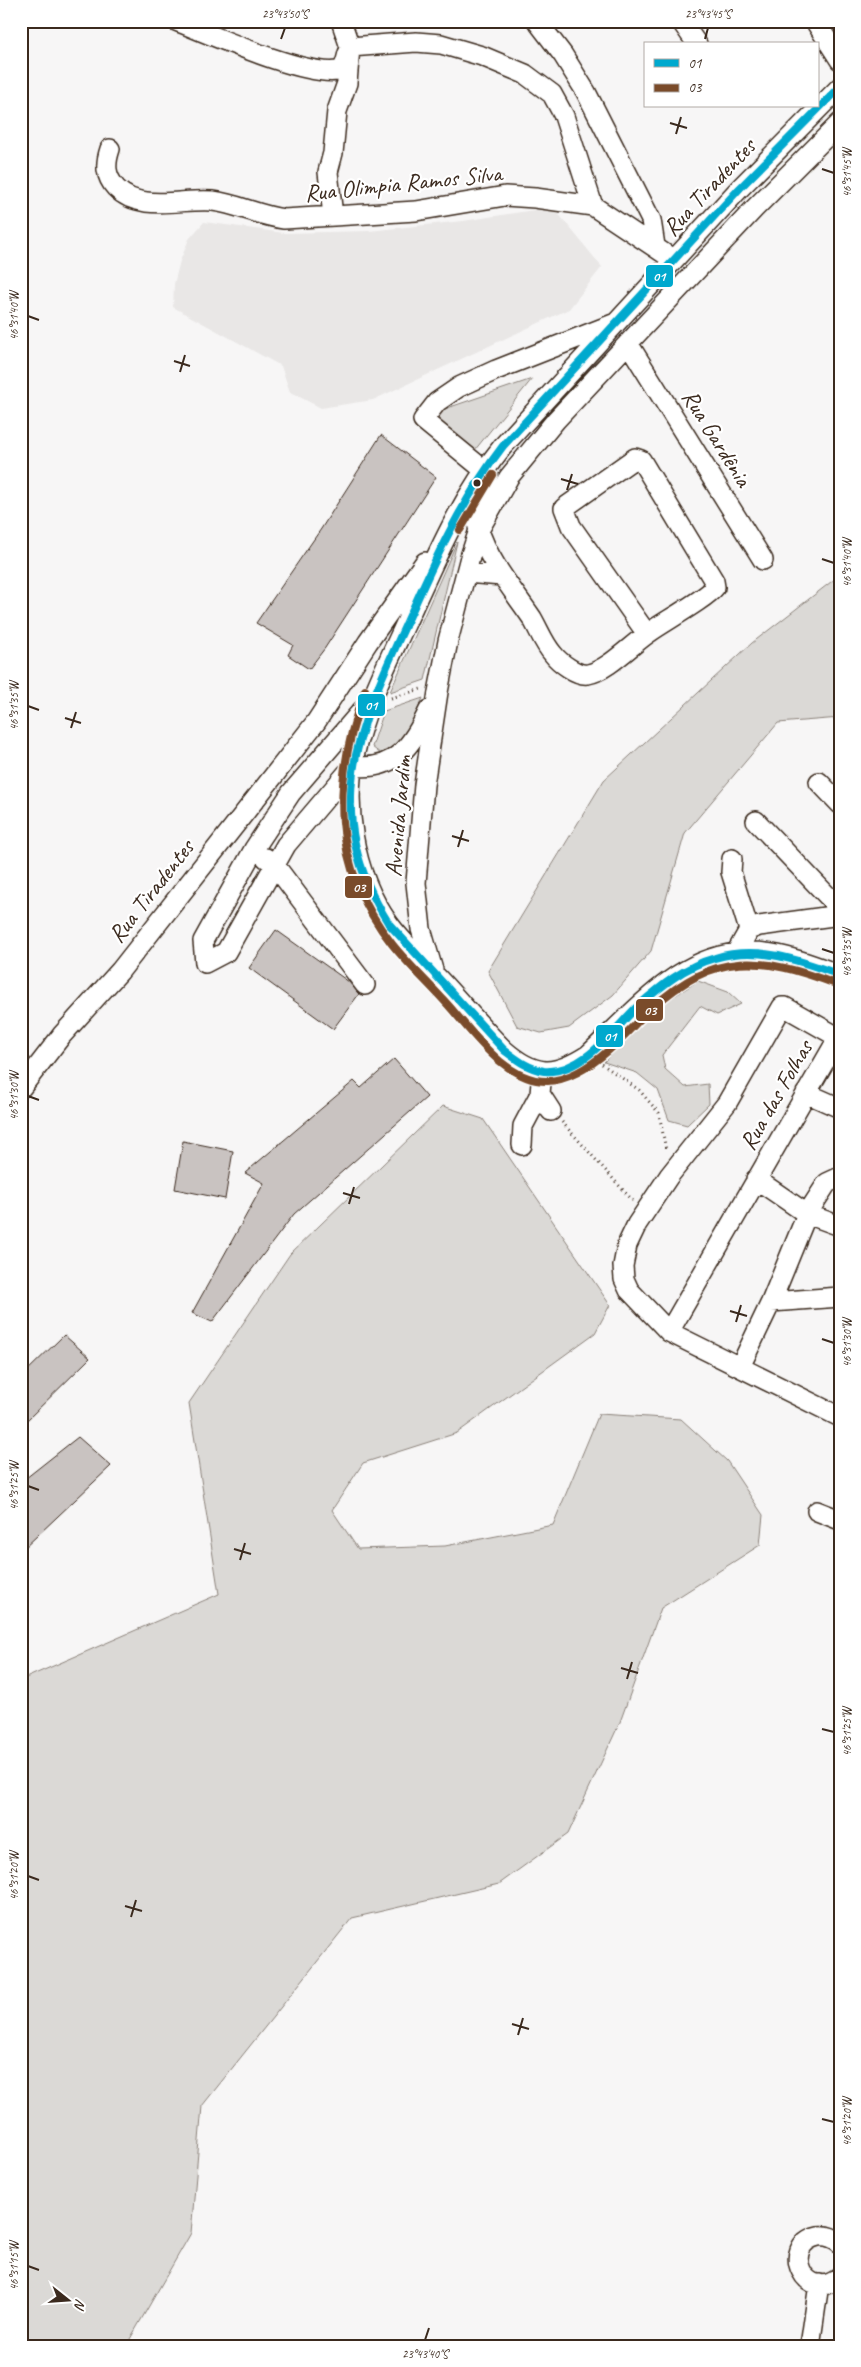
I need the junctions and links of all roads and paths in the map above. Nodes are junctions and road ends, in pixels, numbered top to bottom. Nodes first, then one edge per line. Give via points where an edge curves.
1 (176, 21) edge
2 (341, 21) edge
3 (537, 21) edge
4 (681, 21) edge
5 (815, 21) edge
6 (696, 42) edge
7 (350, 47) junction
8 (838, 52) edge
9 (840, 87) edge
10 (840, 123) edge
11 (110, 149) dead end
12 (593, 206) junction
13 (333, 216) junction
14 (655, 246) junction
15 (674, 260) junction
16 (616, 323) junction
17 (628, 343) junction
18 (526, 454) junction
19 (484, 470) junction
20 (451, 525) junction
21 (479, 530) junction
22 (763, 560) dead end
23 (466, 573) junction
24 (502, 576) junction
25 (647, 634) junction
26 (431, 690) junction
27 (378, 700) junction
28 (316, 722) junction
29 (333, 742) junction
30 (353, 766) junction
31 (819, 782) dead end
32 (840, 804) edge
33 (313, 813) junction
34 (756, 821) dead end
35 (351, 825) junction
36 (254, 848) junction
37 (732, 859) dead end
38 (274, 864) junction
39 (840, 909) edge
40 (840, 915) edge
41 (749, 930) junction
42 (736, 953) junction
43 (434, 973) junction
44 (840, 975) edge
45 (365, 985) dead end
46 (588, 1055) junction
47 (542, 1071) junction
48 (21, 1088) edge
49 (806, 1093) junction
50 (540, 1094) junction
51 (840, 1108) edge
52 (551, 1110) joint
53 (522, 1145) dead end
54 (669, 1176) junction
55 (840, 1176) edge
56 (756, 1179) junction
57 (644, 1213) junction
58 (807, 1214) junction
59 (840, 1226) edge
60 (840, 1297) edge
61 (771, 1302) junction
62 (668, 1332) junction
63 (740, 1367) junction
64 (840, 1417) edge
65 (818, 1511) dead end
66 (840, 1520) edge
67 (840, 2243) edge
68 (840, 2277) edge
69 (819, 2284) junction
70 (810, 2346) edge

1 - 7 street via 306,68 338,72 344,67
2 - 7 street
3 - 14 street via 586,92 651,220
4 - 6 street
5 - 8 street
7 - 12 street via 416,42 441,44 525,74 552,94 564,116
7 - 13 street via 347,83 337,112 328,172
9 - 15 street, Rua Tiradentes
10 - 17 street, Rua Tiradentes
11 - 13 street, Rua Olimpia Ramos Silva via 106,162 110,182 122,195 144,203 215,202 284,219
12 - 13 street, Rua Olimpia Ramos Silva via 505,196 416,211
12 - 14 street
14 - 15 street
15 - 16 street, Rua Tiradentes
16 - 19 street, Rua Tiradentes
16 - 19 street, Rua Tiradentes via 496,370 459,387 437,402 423,420
17 - 18 street, Rua Tiradentes
17 - 22 street, Rua Gardênia
18 - 19 street via 503,466
18 - 21 street, Rua Tiradentes via 498,494
19 - 20 street, Rua Tiradentes
19 - 21 street via 489,480 478,512
20 - 27 street, Rua Tiradentes
20 - 28 street, Rua Tiradentes
21 - 23 street, Rua Tiradentes
21 - 24 street
23 - 24 street
23 - 26 street, Rua Tiradentes
24 - 25 street via 553,654 576,672 586,675 597,672
25 - 25 street via 570,526 564,508 636,458 641,460 716,584 712,591
26 - 27 path
26 - 30 street via 420,729 397,757 381,766
26 - 43 street, Avenida Jardim via 416,883 421,929
27 - 29 street, Rua Tiradentes
27 - 30 street, Rua Tiradentes via 357,742
28 - 29 street
28 - 48 street, Rua Tiradentes via 120,971 62,1035
29 - 30 street
29 - 36 street, Rua Tiradentes via 291,793
30 - 33 street
30 - 35 street, Avenida Jardim
31 - 32 street
33 - 35 street via 337,814
33 - 38 street
34 - 39 street
35 - 43 street, Avenida Jardim via 367,883 388,923
36 - 38 street
36 - 38 street, Rua Tiradentes via 203,941 205,963 226,952
37 - 41 street via 731,872
38 - 45 street
40 - 41 street via 784,921
41 - 42 street
42 - 44 street, Avenida Jardim via 779,955
42 - 46 street, Avenida Jardim via 695,966 670,981
43 - 47 street, Avenida Jardim via 504,1050 518,1062
46 - 47 street, Avenida Jardim via 561,1070
46 - 54 path via 639,1090 659,1113
47 - 50 street
49 - 51 street
49 - 54 street, Rua das Folhas via 837,1040 836,1036 783,1007 727,1103
49 - 56 street, Rua das Folhas
50 - 52 street
50 - 53 street via 523,1126
52 - 57 path
54 - 57 street
55 - 58 street via 827,1183
56 - 58 street
56 - 62 street, Rua das Folhas
57 - 62 street via 627,1245 622,1266 624,1279 629,1290
58 - 59 street
58 - 61 street
60 - 61 street
61 - 63 street
62 - 63 street
63 - 64 street
65 - 66 street
67 - 69 street via 823,2236 808,2240 803,2246 798,2262 800,2270 811,2282
68 - 69 street via 827,2284
69 - 70 street

